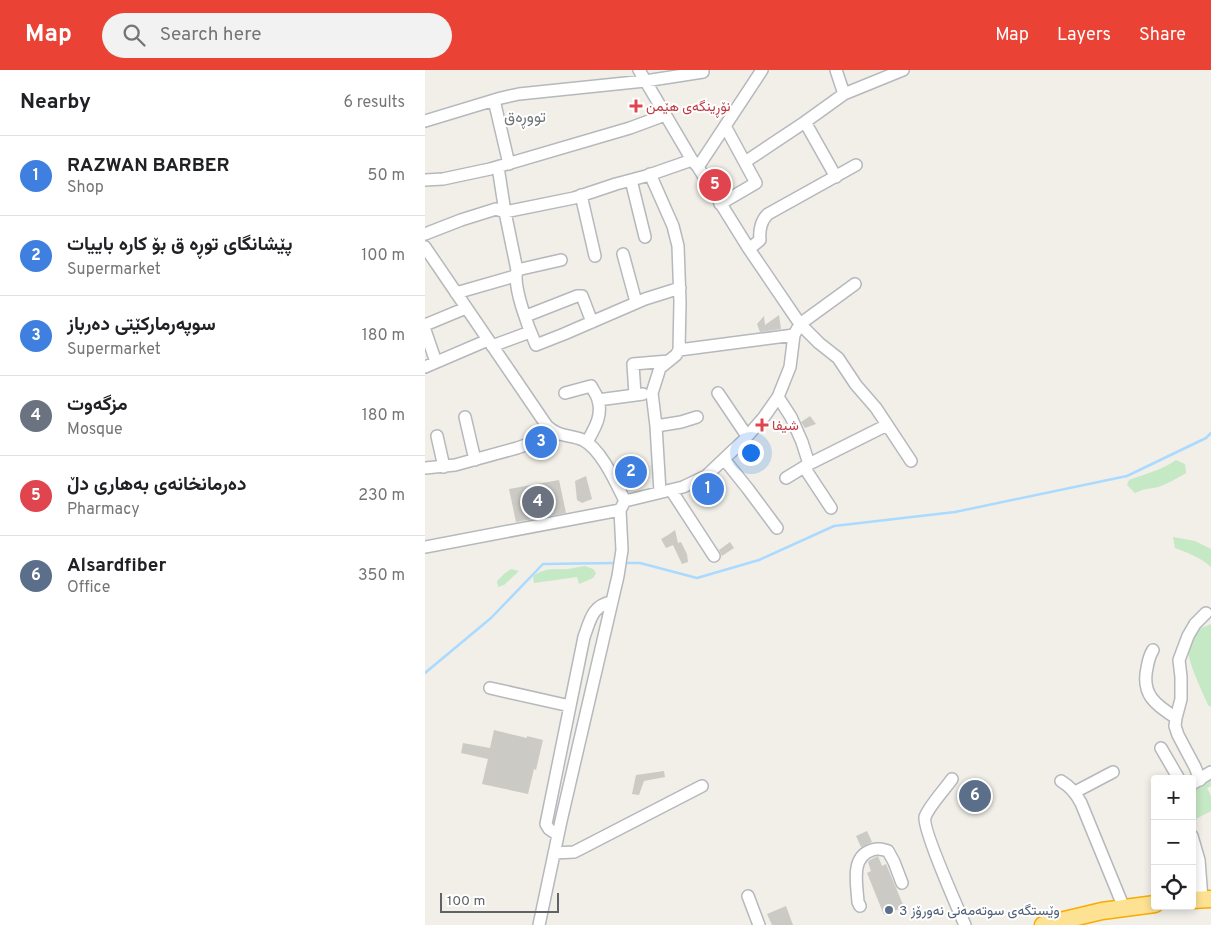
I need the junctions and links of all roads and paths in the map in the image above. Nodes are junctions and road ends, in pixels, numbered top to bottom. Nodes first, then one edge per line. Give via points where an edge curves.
1 (639, 70) edge
2 (762, 70) edge
3 (836, 70) edge
4 (903, 70) edge
5 (703, 72) dead end
6 (645, 81) junction
7 (844, 94) junction
8 (495, 100) junction
9 (665, 115) junction
10 (425, 121) edge
11 (805, 122) junction
12 (725, 126) junction
13 (745, 162) junction
14 (695, 164) junction
15 (503, 165) junction
16 (856, 165) dead end
17 (650, 174) junction
18 (836, 177) junction
19 (425, 180) edge
20 (631, 180) junction
21 (581, 195) junction
22 (720, 204) junction
23 (505, 212) junction
24 (425, 234) edge
25 (645, 238) dead end
26 (425, 246) edge
27 (749, 249) junction
28 (623, 254) dead end
29 (595, 256) dead end
30 (561, 260) dead end
31 (517, 273) junction
32 (855, 284) dead end
33 (680, 288) junction
34 (456, 292) junction
35 (636, 302) junction
36 (466, 308) junction
37 (525, 316) junction
38 (592, 322) junction
39 (800, 324) junction
40 (425, 325) edge
41 (425, 330) edge
42 (530, 332) junction
43 (794, 335) junction
44 (490, 343) junction
45 (679, 350) junction
46 (669, 361) junction
47 (436, 362) junction
48 (425, 367) edge
49 (652, 392) junction
50 (565, 393) dead end
51 (718, 393) dead end
52 (635, 395) junction
53 (778, 396) junction
54 (598, 400) junction
55 (465, 417) dead end
56 (697, 417) dead end
57 (887, 424) junction
58 (656, 426) junction
59 (557, 434) junction
60 (437, 436) dead end
61 (747, 436) junction
62 (587, 442) junction
63 (724, 459) junction
64 (475, 460) junction
65 (911, 461) dead end
66 (807, 466) junction
67 (444, 467) junction
68 (425, 468) edge
69 (786, 478) dead end
70 (665, 491) junction
71 (623, 505) junction
72 (831, 508) dead end
73 (777, 528) dead end
74 (425, 547) edge
75 (714, 556) dead end
76 (612, 602) junction
77 (1206, 613) dead end
78 (1153, 650) dead end
79 (489, 688) dead end
80 (569, 706) junction
81 (1175, 718) junction
82 (1161, 748) dead end
83 (1113, 772) dead end
84 (1211, 772) edge
85 (1177, 775) edge
86 (1196, 775) edge
87 (952, 779) dead end
88 (1061, 781) dead end
89 (1196, 782) edge
90 (702, 786) dead end
91 (1075, 792) junction
92 (558, 835) junction
93 (1196, 850) edge
94 (554, 853) junction
95 (901, 883) dead end
96 (748, 896) dead end
97 (1202, 899) edge
98 (1151, 905) edge
99 (860, 906) dead end
100 (1125, 908) junction
101 (539, 925) edge
102 (759, 925) edge
103 (965, 925) edge
104 (1043, 925) edge

1 - 6 street
2 - 12 street
3 - 7 street
4 - 7 street
5 - 6 street
6 - 8 street via 519,94
6 - 9 street
7 - 11 street
8 - 10 street
8 - 15 street
9 - 14 street
9 - 15 street
11 - 13 street
11 - 18 street
12 - 13 street
12 - 14 street
13 - 22 street via 757,183
14 - 17 street
14 - 22 street
15 - 19 street
15 - 23 street
16 - 18 street
17 - 20 street
17 - 33 street via 673,226 678,246
18 - 27 street via 769,214 763,220 760,240
20 - 21 street
20 - 25 street
21 - 23 street
21 - 29 street
22 - 27 street
23 - 24 street via 497,209
23 - 31 street
26 - 34 street
27 - 39 street
28 - 35 street
30 - 31 street
31 - 34 street
31 - 37 street
32 - 39 street
33 - 35 street
33 - 45 street
34 - 36 street
35 - 38 street
36 - 40 street
36 - 44 street
37 - 38 street via 582,296
37 - 42 street
38 - 42 street via 535,345
39 - 43 street
39 - 57 street via 838,358
41 - 47 street
42 - 44 street
43 - 45 street
43 - 53 street via 789,368
44 - 47 street
44 - 59 street via 547,426
45 - 46 street
46 - 49 street via 660,368
46 - 52 street via 633,364
47 - 48 street
49 - 52 street
49 - 58 street
50 - 54 street via 591,386
51 - 61 street
52 - 54 street
53 - 61 street
53 - 66 street via 802,442
54 - 62 street via 597,422
55 - 64 street
56 - 58 street
57 - 65 street
57 - 66 street
58 - 70 street
59 - 62 street
59 - 64 street
60 - 67 street
61 - 63 street
62 - 71 street via 609,470
63 - 70 street via 707,476
63 - 73 street
64 - 67 street
66 - 69 street
66 - 72 street
67 - 68 street
70 - 71 street
70 - 75 street
71 - 74 street
71 - 76 street via 622,550
76 - 80 street via 599,606 590,620
76 - 92 street
77 - 81 street via 1195,624 1179,660 1181,699
78 - 81 street via 1145,676 1147,691 1154,702
79 - 80 street
80 - 92 street via 546,824
81 - 86 street via 1178,735 1195,767
82 - 85 street
83 - 91 street
84 - 89 street
87 - 103 street via 924,818
88 - 91 street
90 - 94 street via 580,850
91 - 100 street
92 - 94 street
93 - 97 street
94 - 101 street
95 - 99 street via 888,850 867,852 858,860 856,875
96 - 102 street
98 - 100 highway
100 - 104 highway via 1101,910

